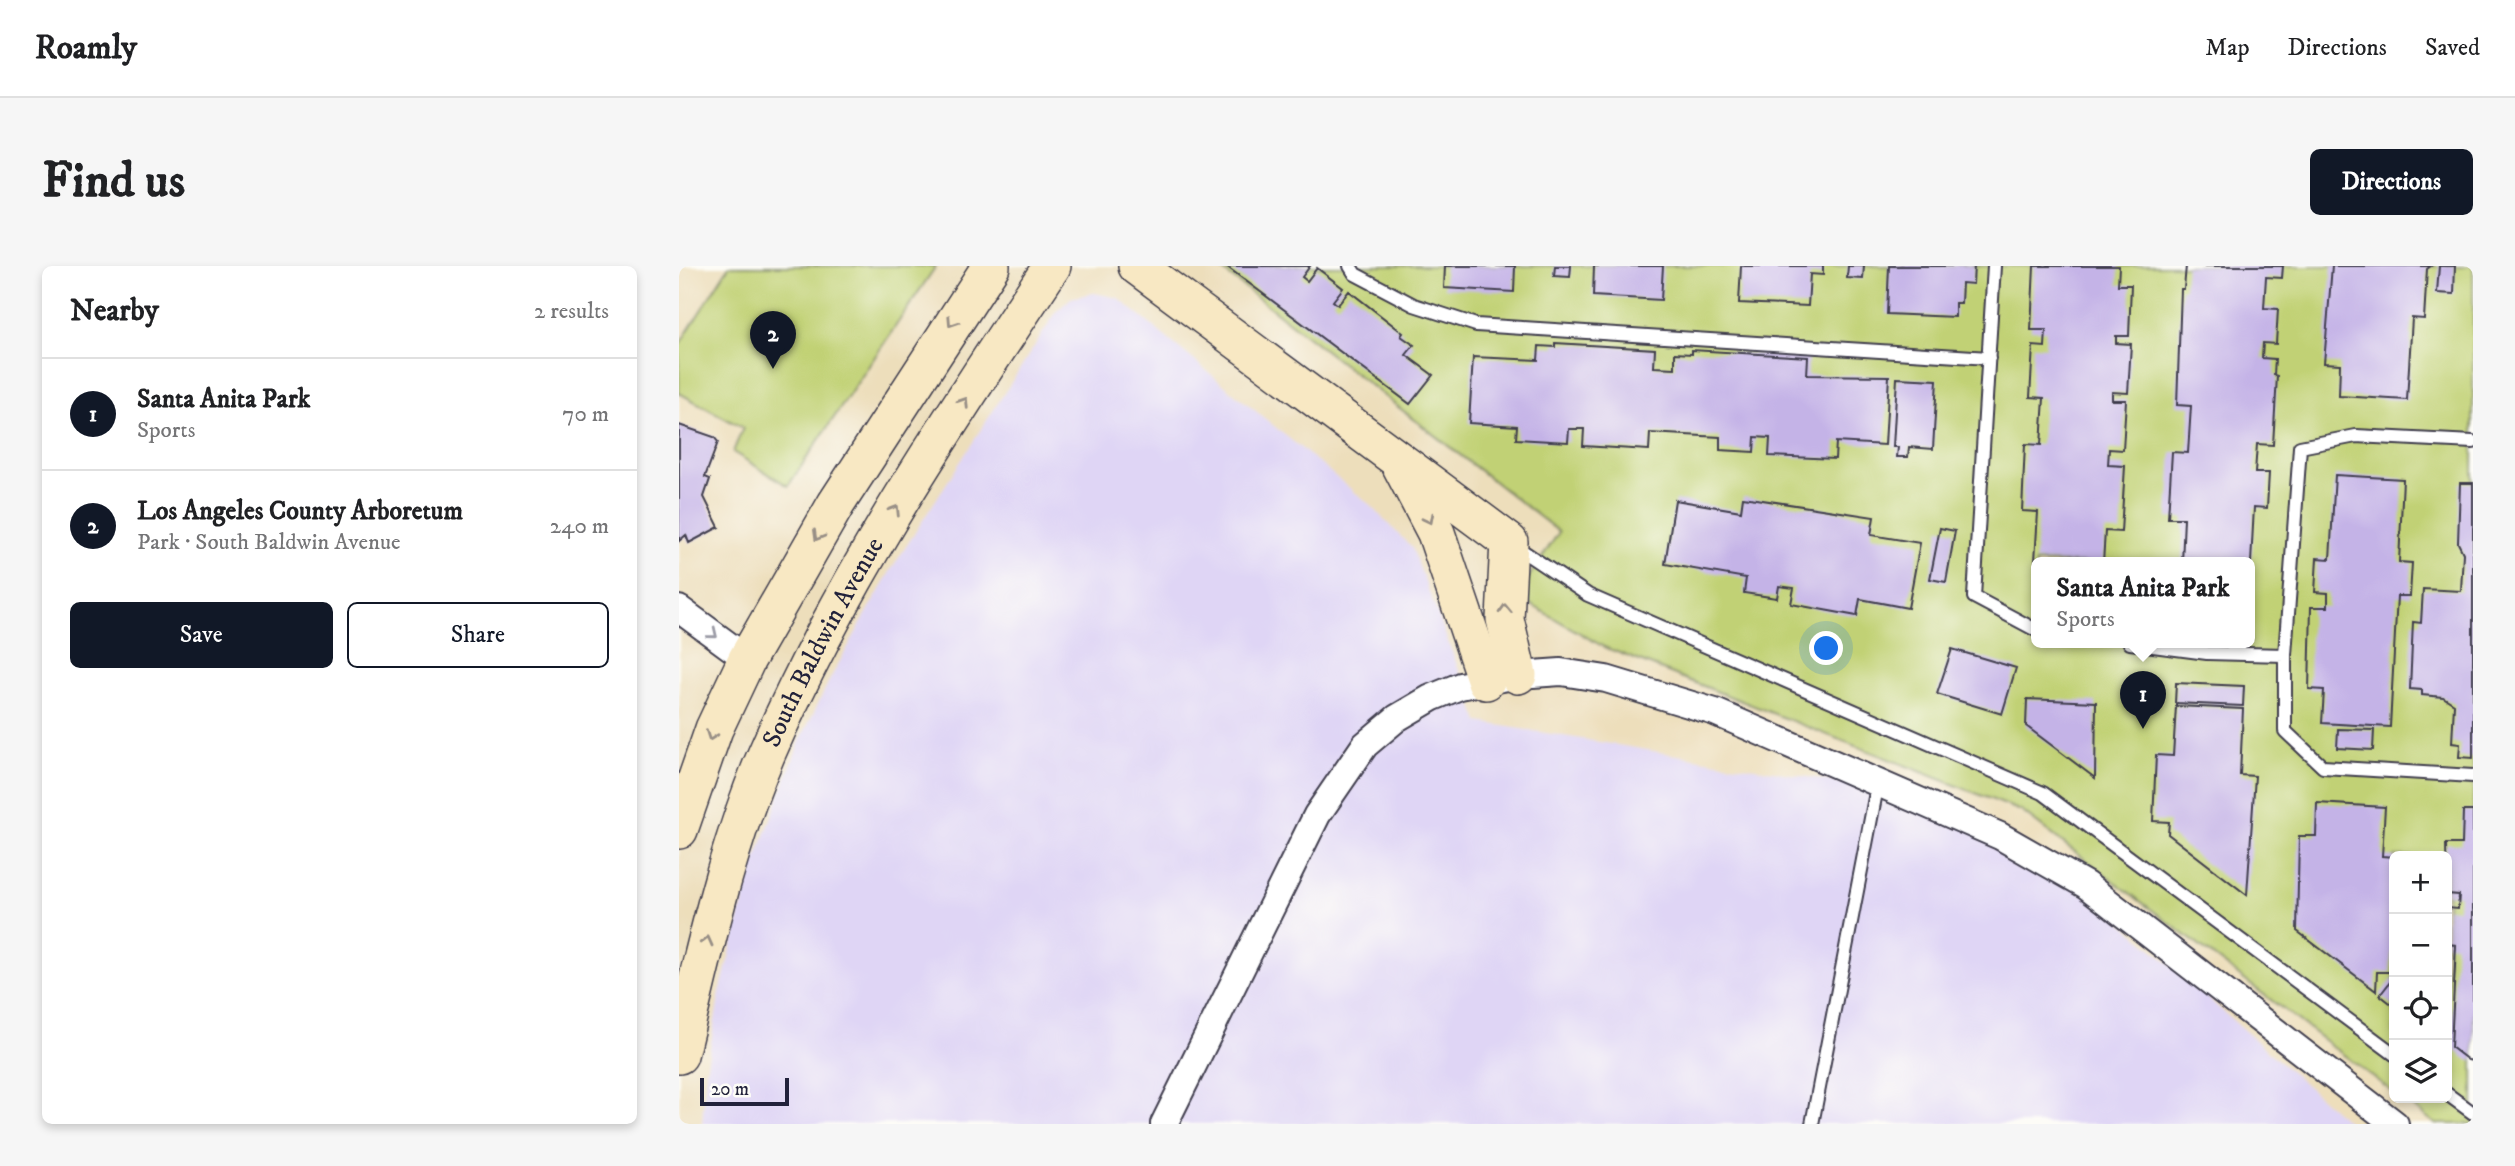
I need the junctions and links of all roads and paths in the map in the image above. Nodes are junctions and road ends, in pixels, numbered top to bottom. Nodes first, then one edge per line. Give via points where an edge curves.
1 (991, 266) edge
2 (1052, 266) edge
3 (1137, 266) edge
4 (1350, 266) edge
5 (1994, 266) edge
6 (1989, 358) junction
7 (2473, 442) edge
8 (1398, 459) junction
9 (1509, 542) junction
10 (679, 609) edge
11 (2031, 627) edge
12 (2168, 648) edge
13 (2285, 655) junction
14 (747, 659) junction
15 (1502, 678) junction
16 (2473, 776) edge
17 (1878, 782) junction
18 (679, 830) edge
19 (2389, 1050) edge
20 (679, 1055) edge
21 (2452, 1098) edge
22 (2473, 1113) edge
23 (1164, 1124) edge
24 (1812, 1124) edge
25 (2395, 1124) edge

1 -> 14 main road, South Baldwin Avenue via 836,503
20 -> 2 main road, South Baldwin Avenue via 722,880 765,757 811,659 882,530
3 - 8 main road
4 - 6 lane via 1355,274 1414,305 1476,325
5 - 6 lane
6 - 11 lane via 1975,597
7 - 13 lane via 2356,436 2300,447
8 - 9 main road
8 -> 15 main road
15 -> 9 main road
9 - 19 lane via 1588,595 2043,793
10 -> 14 street
12 - 13 lane
13 - 16 lane via 2285,731 2323,767
14 -> 18 main road, South Baldwin Avenue via 714,729
15 - 17 street via 1561,672 1651,691 1715,712
15 - 23 street via 1460,686 1431,698 1397,718 1351,762 1311,828
17 - 24 lane
17 - 25 street via 2000,836 2086,885
21 - 22 lane

